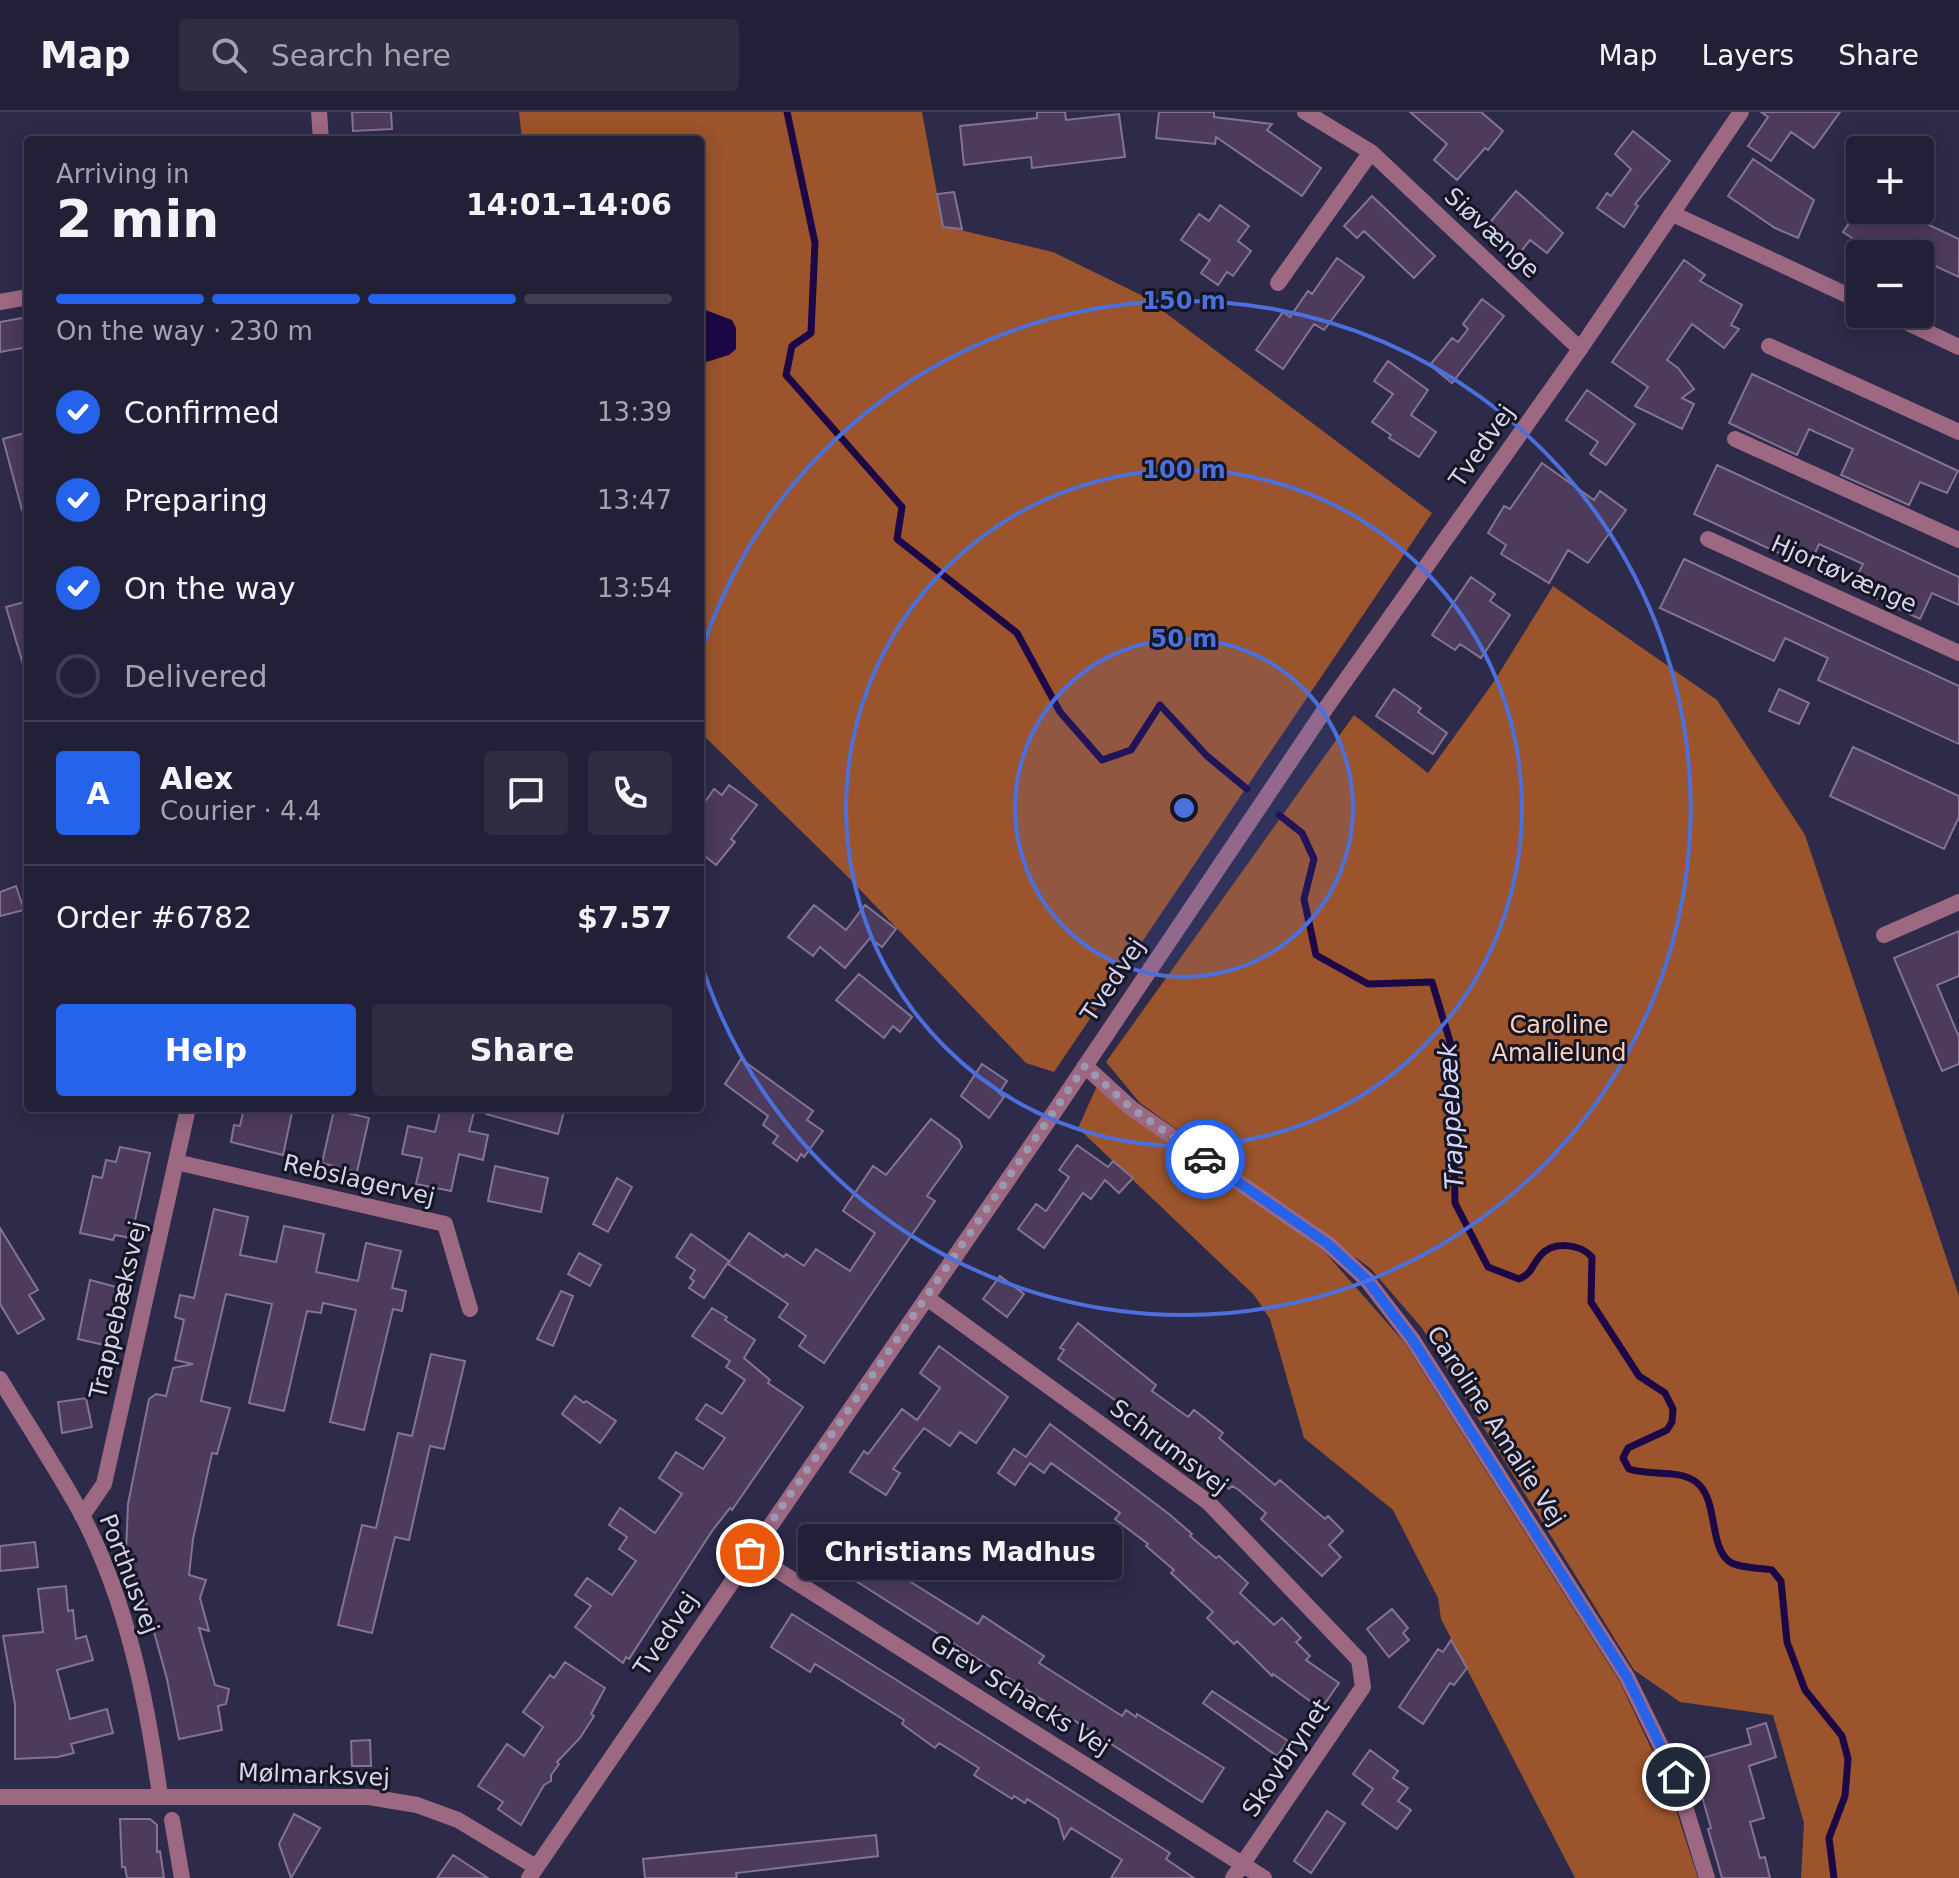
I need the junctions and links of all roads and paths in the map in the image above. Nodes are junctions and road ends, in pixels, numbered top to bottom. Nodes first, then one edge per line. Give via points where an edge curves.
1 (319, 112) edge
2 (1305, 112) edge
3 (1741, 112) edge
4 (321, 136) edge
5 (1371, 152) junction
6 (1673, 214) junction
7 (1278, 283) dead end
8 (1846, 294) edge
9 (24, 298) edge
10 (0, 302) edge
11 (1919, 328) edge
12 (1769, 346) dead end
13 (1959, 347) edge
14 (1580, 349) junction
15 (1959, 432) edge
16 (1735, 439) dead end
17 (1708, 539) dead end
18 (1959, 540) edge
19 (1959, 653) edge
20 (1959, 902) edge
21 (1884, 935) dead end
22 (1085, 1066) junction
23 (187, 1112) edge
24 (176, 1162) junction
25 (927, 1298) junction
26 (470, 1309) dead end
27 (0, 1379) edge
28 (82, 1516) junction
29 (750, 1553) junction
30 (1359, 1660) joint
31 (165, 1796) junction
32 (0, 1797) edge
33 (172, 1820) dead end
34 (1238, 1871) edge
35 (533, 1873) edge
36 (182, 1878) edge
37 (1264, 1878) edge
38 (1707, 1878) edge

1 - 4 street
2 - 5 street, Siøvænge
3 - 6 street, Tvedvej
5 - 7 street
5 - 14 street, Siøvænge
6 - 8 street
6 - 14 street, Tvedvej
9 - 10 street
11 - 13 street
12 - 15 street
14 - 22 street, Tvedvej via 1326,708
16 - 18 street
17 - 19 street, Hjortøvænge
20 - 21 street
22 - 25 street, Tvedvej
22 - 38 street, Caroline Amalie Vej via 1131,1108 1328,1244 1367,1280 1412,1339 1627,1677 1676,1777
23 - 24 street, Trappebæksvej
24 - 26 street, Rebslagervej via 445,1224
24 - 28 street, Trappebæksvej via 104,1484
25 - 29 street, Tvedvej
25 - 30 street, Schrumsvej via 1208,1502
27 - 28 street, Porthusvej
28 - 31 street, Porthusvej via 132,1644
29 - 34 street, Grev Schacks Vej
29 - 35 street, Tvedvej
30 - 34 street, Skovbrynet via 1363,1687
31 - 32 street, Mølmarksvej
31 - 35 street, Mølmarksvej via 369,1797 417,1805 458,1820
33 - 36 street
34 - 37 street, Grev Schacks Vej

